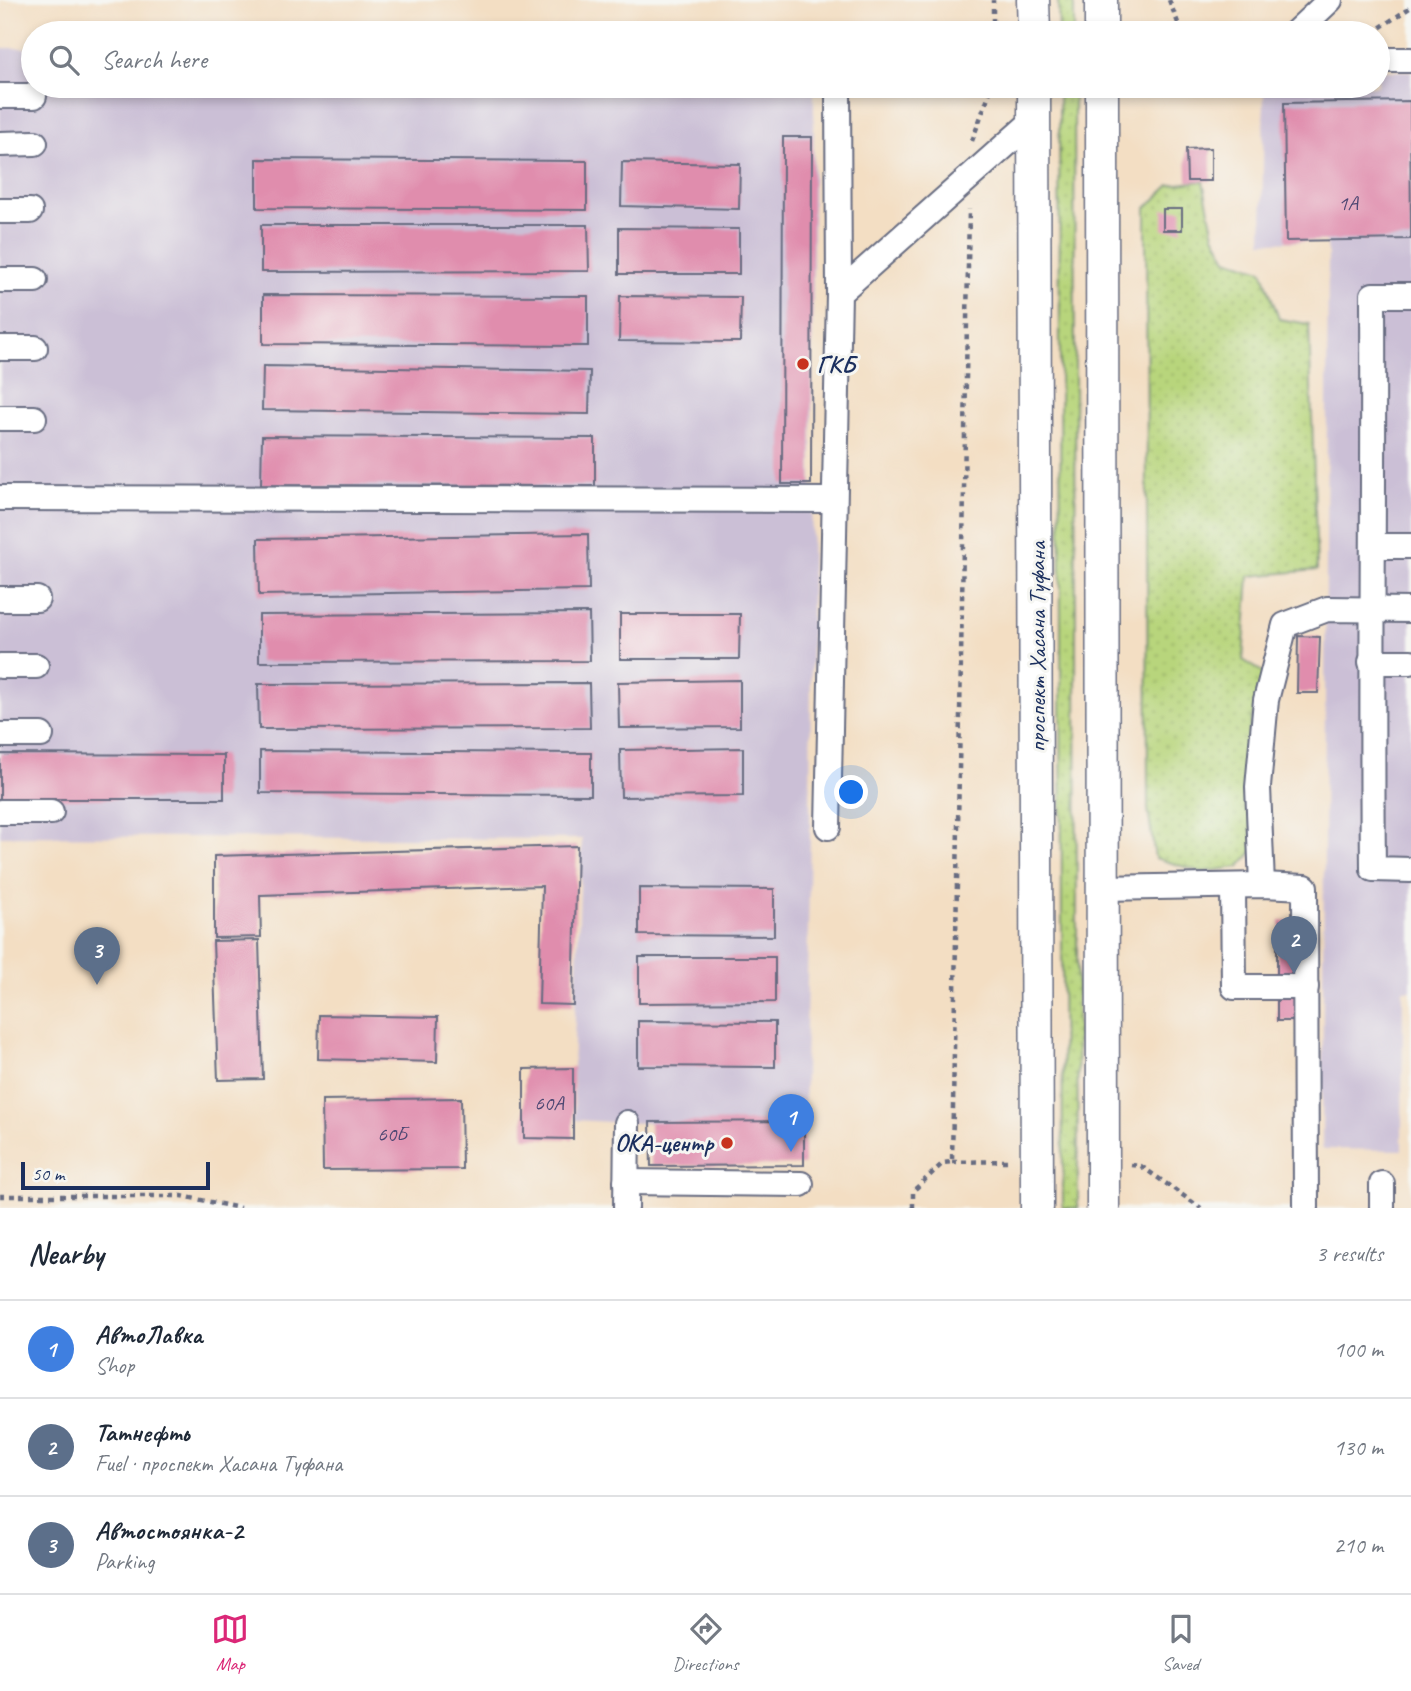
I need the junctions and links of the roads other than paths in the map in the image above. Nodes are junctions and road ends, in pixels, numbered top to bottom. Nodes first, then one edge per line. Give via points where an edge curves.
1 (1033, 0) edge
2 (1101, 0) edge
3 (1330, 0) edge
4 (1034, 21) edge
5 (1101, 21) edge
6 (1308, 21) edge
7 (1390, 60) edge
8 (1411, 60) edge
9 (0, 96) edge
10 (21, 96) edge
11 (838, 98) edge
12 (1034, 98) edge
13 (1102, 98) edge
14 (1035, 119) junction
15 (35, 143) dead end
16 (0, 144) edge
17 (0, 211) edge
18 (30, 211) dead end
19 (0, 280) edge
20 (35, 280) dead end
21 (839, 293) junction
22 (1411, 295) edge
23 (0, 348) edge
24 (36, 348) dead end
25 (0, 418) edge
26 (34, 418) dead end
27 (0, 498) edge
28 (833, 500) junction
29 (1375, 546) junction
30 (1411, 546) edge
31 (0, 599) edge
32 (37, 599) dead end
33 (1372, 610) junction
34 (1411, 610) edge
35 (1371, 662) junction
36 (1411, 662) edge
37 (0, 666) edge
38 (36, 666) dead end
39 (0, 735) edge
40 (41, 735) dead end
41 (0, 812) edge
42 (51, 812) dead end
43 (828, 827) dead end
44 (1411, 870) edge
45 (1262, 885) junction
46 (1233, 887) junction
47 (1103, 888) junction
48 (1306, 987) junction
49 (627, 1123) dead end
50 (626, 1182) junction
51 (801, 1184) dead end
52 (626, 1208) edge
53 (1037, 1208) edge
54 (1103, 1208) edge
55 (1306, 1208) edge

1 - 4 main road
2 - 5 main road
3 - 6 street
7 - 8 street
9 - 10 street
11 - 21 street
12 - 14 main road, проспект Хасана Туфана
13 - 47 main road
14 - 21 street
14 - 53 main road, проспект Хасана Туфана
15 - 16 street
17 - 18 street
19 - 20 street
21 - 28 street
22 - 29 street via 1373,295
23 - 24 street
25 - 26 street
27 - 28 street
28 - 43 street
29 - 30 street
29 - 33 street
31 - 32 street
33 - 34 street
33 - 35 street
33 - 45 street via 1327,609 1285,625 1266,700 1259,774
35 - 36 street
35 - 44 street via 1373,869
37 - 38 street
39 - 40 street
41 - 42 street
45 - 46 street
45 - 48 street via 1306,887
46 - 47 street
46 - 48 street via 1234,987
47 - 54 main road
48 - 55 street
49 - 50 street
50 - 51 street
50 - 52 street

